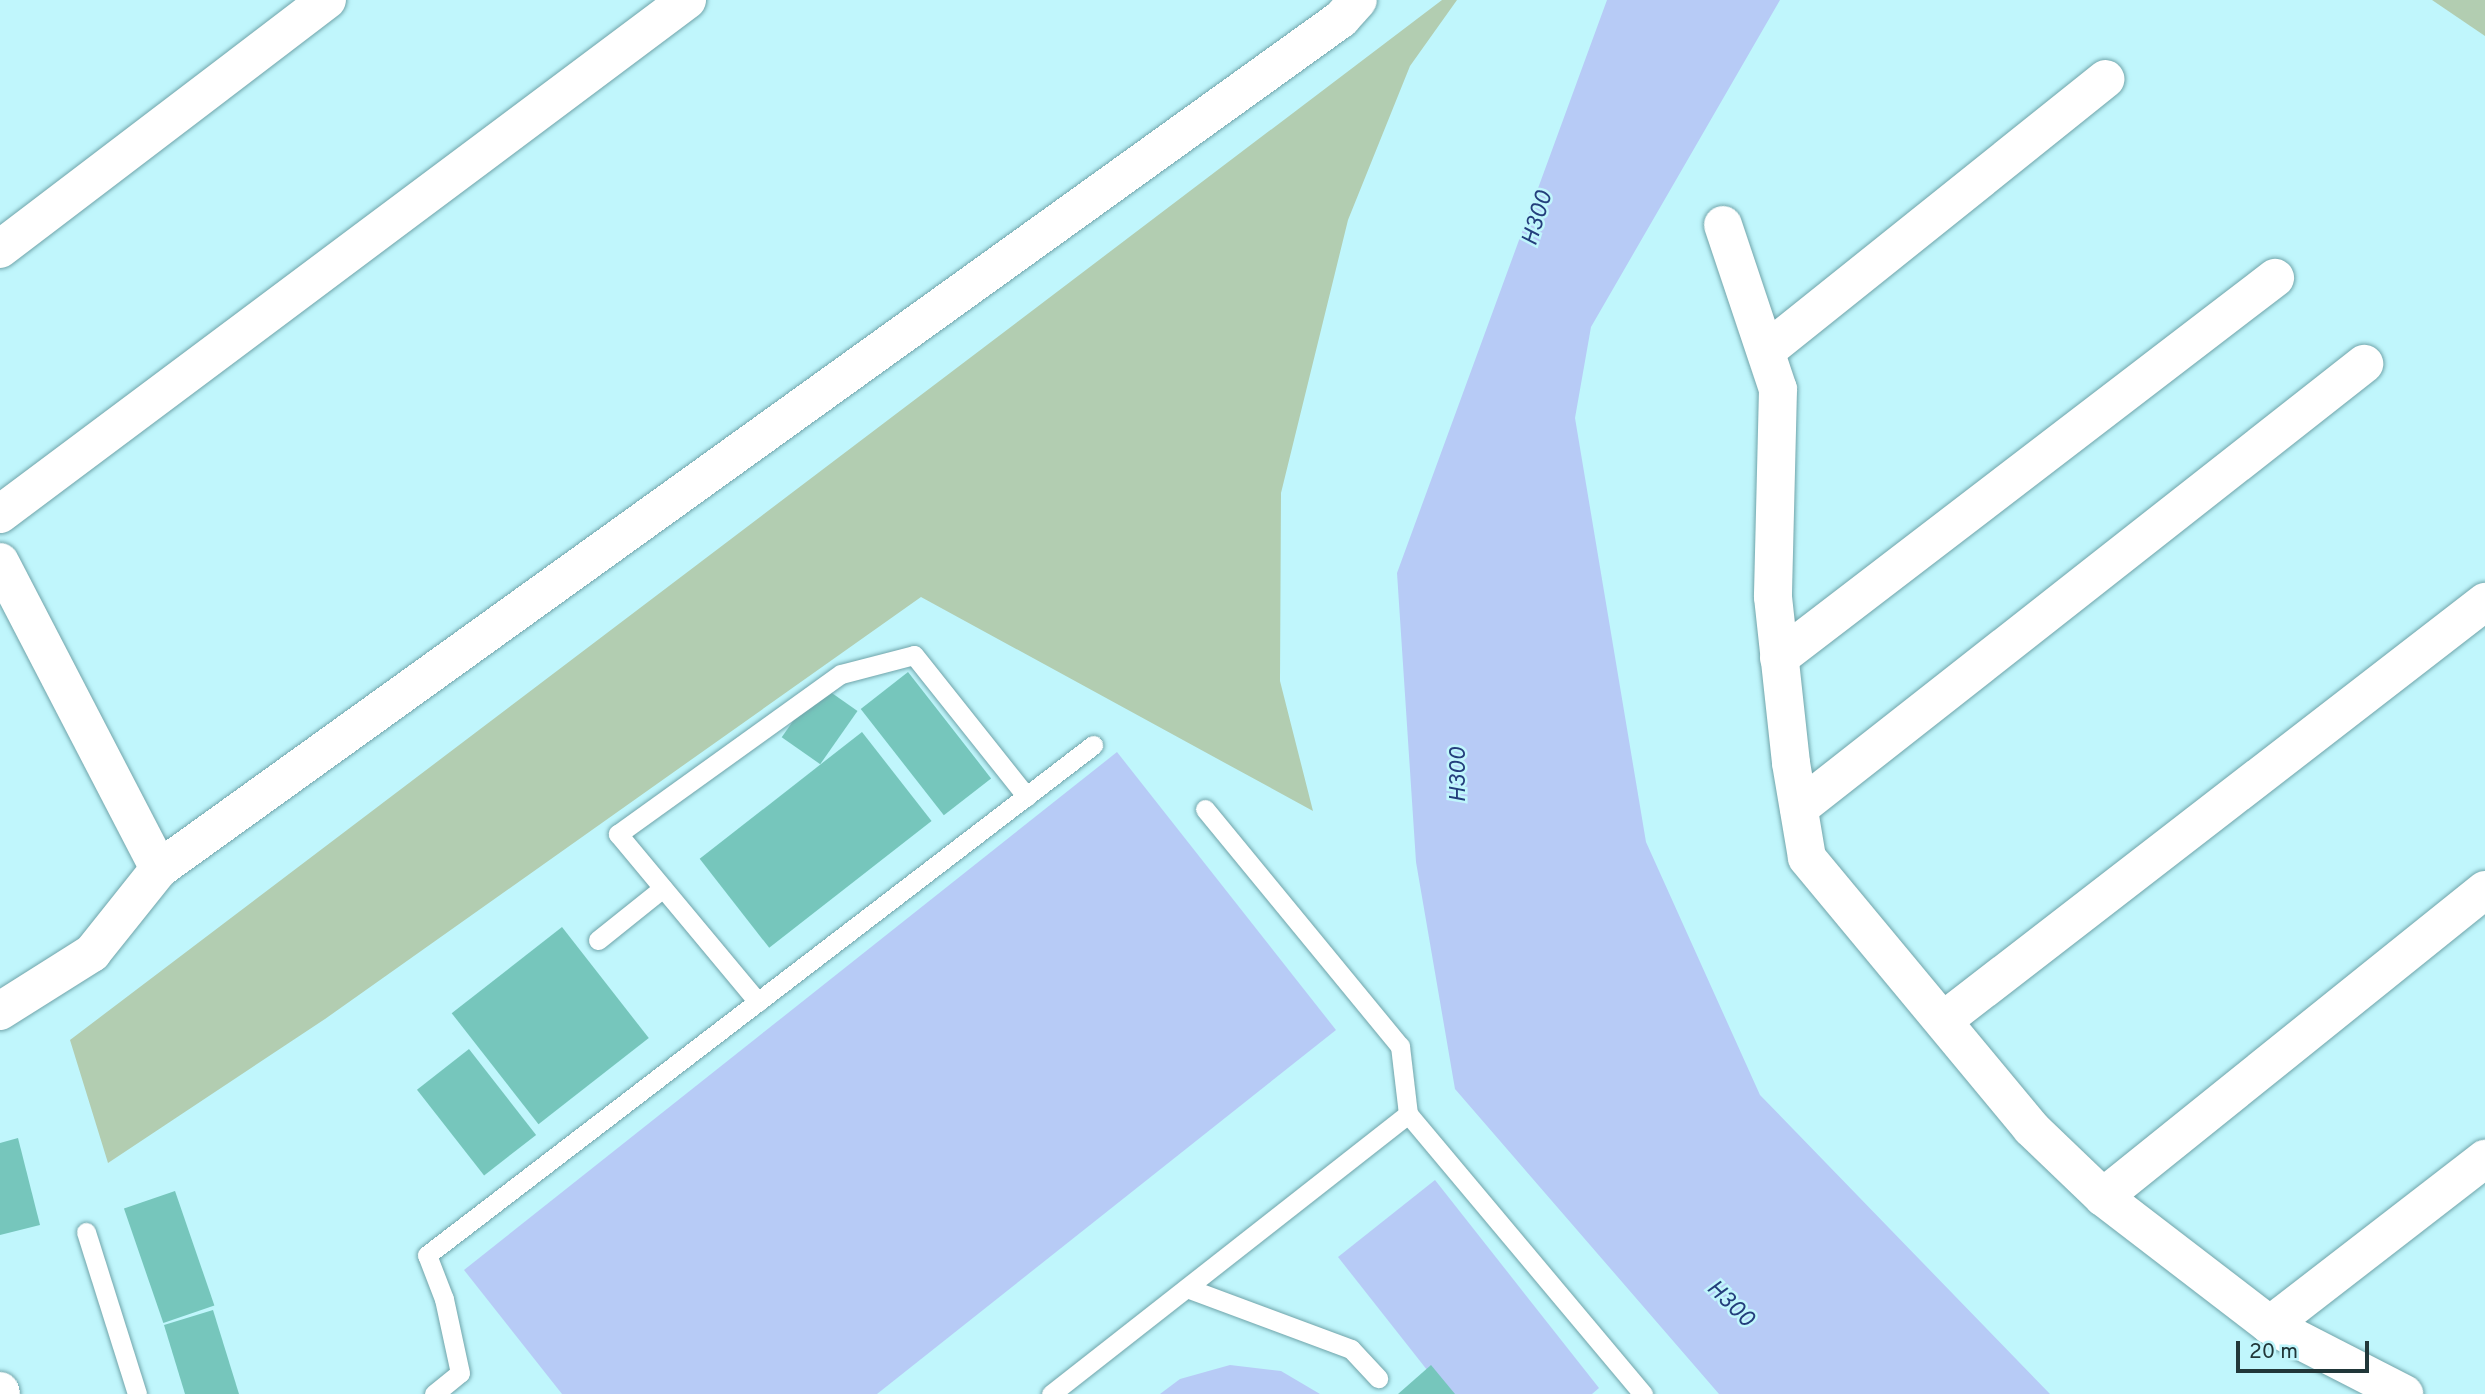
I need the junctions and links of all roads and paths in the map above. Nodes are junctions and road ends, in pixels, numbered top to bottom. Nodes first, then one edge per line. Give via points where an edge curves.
1 (327, 0) edge
2 (687, 0) edge
3 (1357, 0) edge
4 (2105, 79) dead end
5 (1723, 225) dead end
6 (0, 249) edge
7 (2274, 278) dead end
8 (1766, 351) junction
9 (2364, 364) dead end
10 (0, 514) edge
11 (0, 562) edge
12 (2485, 602) edge
13 (1779, 659) junction
14 (1094, 745) dead end
15 (1027, 797) junction
16 (1798, 808) junction
17 (1205, 809) dead end
18 (159, 869) junction
19 (663, 888) junction
20 (2485, 890) edge
21 (598, 940) dead end
22 (758, 1002) junction
23 (0, 1011) edge
24 (1944, 1020) junction
25 (1408, 1114) junction
26 (2485, 1159) edge
27 (2104, 1197) junction
28 (86, 1232) dead end
29 (1187, 1288) junction
30 (2270, 1325) junction
31 (1378, 1378) dead end
32 (136, 1394) edge
33 (434, 1394) edge
34 (1051, 1394) edge
35 (1643, 1394) edge
36 (2404, 1394) edge

1 - 6 street
2 - 10 street
3 - 18 street via 1341,19
4 - 8 street
5 - 8 street
7 - 13 street
8 - 13 street via 1778,389 1773,597
9 - 16 street
11 - 18 street
12 - 24 street
13 - 16 street
14 - 15 lane
15 - 19 lane via 914,655 841,674 618,834
15 - 22 lane
16 - 24 street via 1807,858
17 - 25 lane via 1399,1046
18 - 23 street via 92,953
19 - 21 lane
19 - 22 lane
20 - 27 street
22 - 33 lane via 427,1255 444,1299 460,1373
24 - 27 street via 2031,1128
25 - 29 lane
25 - 35 lane
26 - 30 street
27 - 30 street
28 - 32 lane
29 - 31 lane via 1352,1349
29 - 34 lane
30 - 36 street

